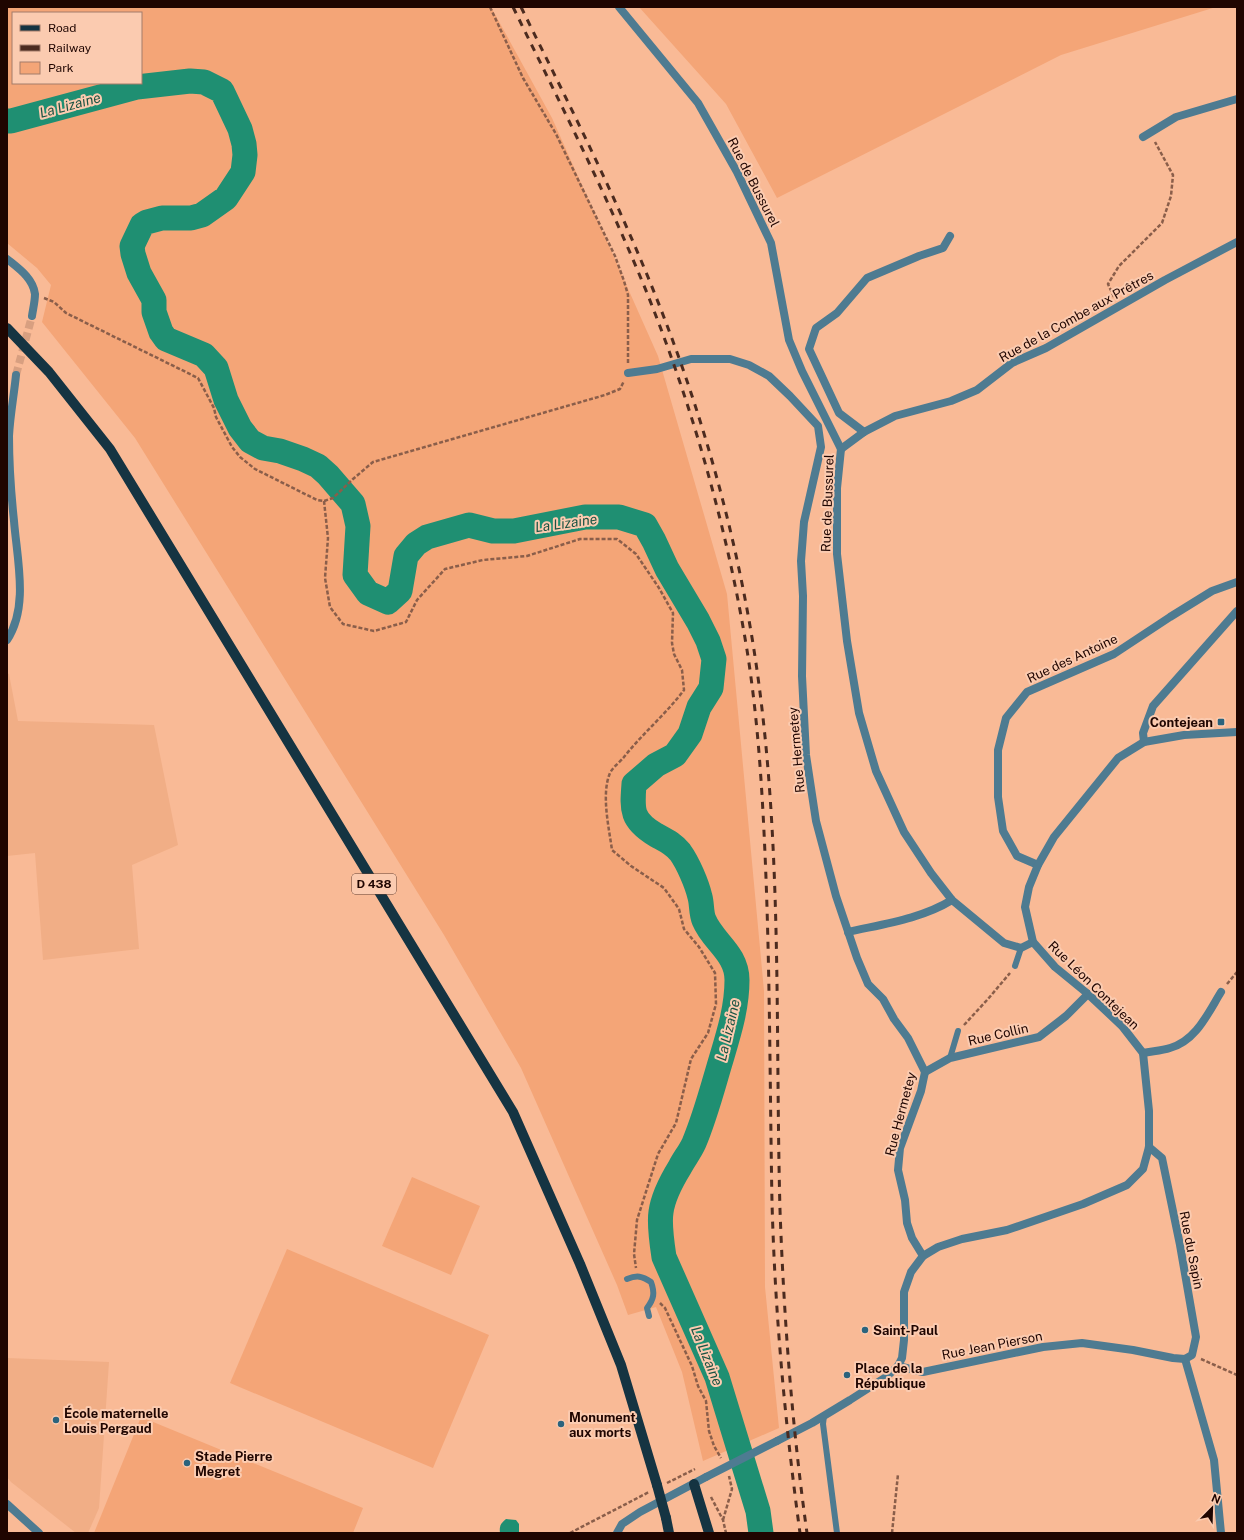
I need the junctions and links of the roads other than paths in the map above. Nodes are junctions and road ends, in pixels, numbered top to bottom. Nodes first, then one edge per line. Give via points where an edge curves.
1 (620, 7) edge
2 (1237, 99) edge
3 (1146, 135) road end
4 (950, 236) dead end
5 (1237, 242) edge
6 (7, 259) edge
7 (32, 316) tunnel mouth
8 (7, 328) edge
9 (628, 373) road end
10 (16, 375) tunnel mouth
11 (864, 432) junction
12 (841, 449) junction
13 (1237, 582) edge
14 (1237, 611) edge
15 (7, 640) edge
16 (1237, 732) edge
17 (1144, 742) junction
18 (1038, 865) junction
19 (952, 900) junction
20 (848, 932) junction
21 (1033, 942) junction
22 (1021, 948) junction
23 (1015, 966) road end
24 (1221, 992) road end
25 (1088, 994) junction
26 (958, 1032) road end
27 (1143, 1053) junction
28 (950, 1058) junction
29 (925, 1072) junction
30 (1149, 1147) junction
31 (923, 1256) junction
32 (627, 1279) dead end
33 (649, 1316) dead end
34 (1188, 1357) junction
35 (898, 1366) junction
36 (824, 1416) junction
37 (694, 1484) junction
38 (7, 1504) edge
39 (39, 1533) edge
40 (617, 1533) edge
41 (669, 1533) edge
42 (708, 1533) edge
43 (837, 1533) edge
44 (1221, 1533) edge

1 - 12 street, Rue de Bussurel via 698,103 737,172 771,243 789,340
2 - 3 street via 1176,117
4 - 11 street via 944,248 867,278 837,313 816,328 809,349 839,413
5 - 11 street, Rue de la Combe aux Prêtres via 1164,280 1046,348 1012,363 977,390 951,401 895,416
6 - 7 street via 32,283 35,294
8 - 41 main road, D 438, bridge via 49,372 110,449 513,1112 580,1264 621,1366 658,1486
9 - 20 street, Rue Hermetey via 657,369 691,359 730,360 749,365 769,376 818,426 821,447 804,522 801,561 806,755 816,821
10 - 15 street via 9,435 20,592 18,614
11 - 12 street, Rue de la Combe aux Prêtres
12 - 19 street, Rue de Bussurel via 837,488 837,554 847,641 859,713 876,771 904,832
13 - 18 street, Rue des Antoine via 1212,591 1114,654 1027,692 1006,718 998,750 998,797 1003,831 1017,856
14 - 17 street via 1152,706 1143,733
16 - 17 street
17 - 18 street, Rue Léon Contejean via 1118,758 1054,837
18 - 21 street, Rue Léon Contejean via 1029,886 1025,907
19 - 20 street via 937,909
19 - 22 street, Rue de Bussurel via 1004,943
20 - 29 street, Rue Hermetey via 868,984 908,1038
21 - 22 street
21 - 25 street, Rue Léon Contejean via 1055,967
22 - 23 lane
24 - 27 street via 1195,1033 1185,1041 1171,1048
25 - 27 street, Rue Léon Contejean via 1122,1026
25 - 28 street, Rue Collin via 1066,1016 1039,1037
26 - 28 lane
27 - 30 street via 1149,1111
28 - 29 street, Rue Collin
29 - 31 street, Rue Hermetey via 921,1091 900,1148 898,1170 907,1223 912,1238
30 - 31 street via 1143,1169 1127,1185 1083,1204 1007,1230 962,1239 938,1247
30 - 34 street, Rue du Sapin via 1162,1158 1177,1231 1196,1337
31 - 35 street via 910,1272 904,1292 904,1340 902,1358
32 - 33 lane via 636,1276 644,1277 651,1282 654,1290 647,1308
34 - 35 street, Rue Jean Pierson via 1173,1358 1082,1343 1043,1347 923,1372
34 - 44 street via 1214,1460
35 - 36 street via 886,1377
36 - 37 street, bridge
36 - 43 lane
37 - 40 street via 651,1505 622,1524
37 - 42 main road
38 - 39 street

